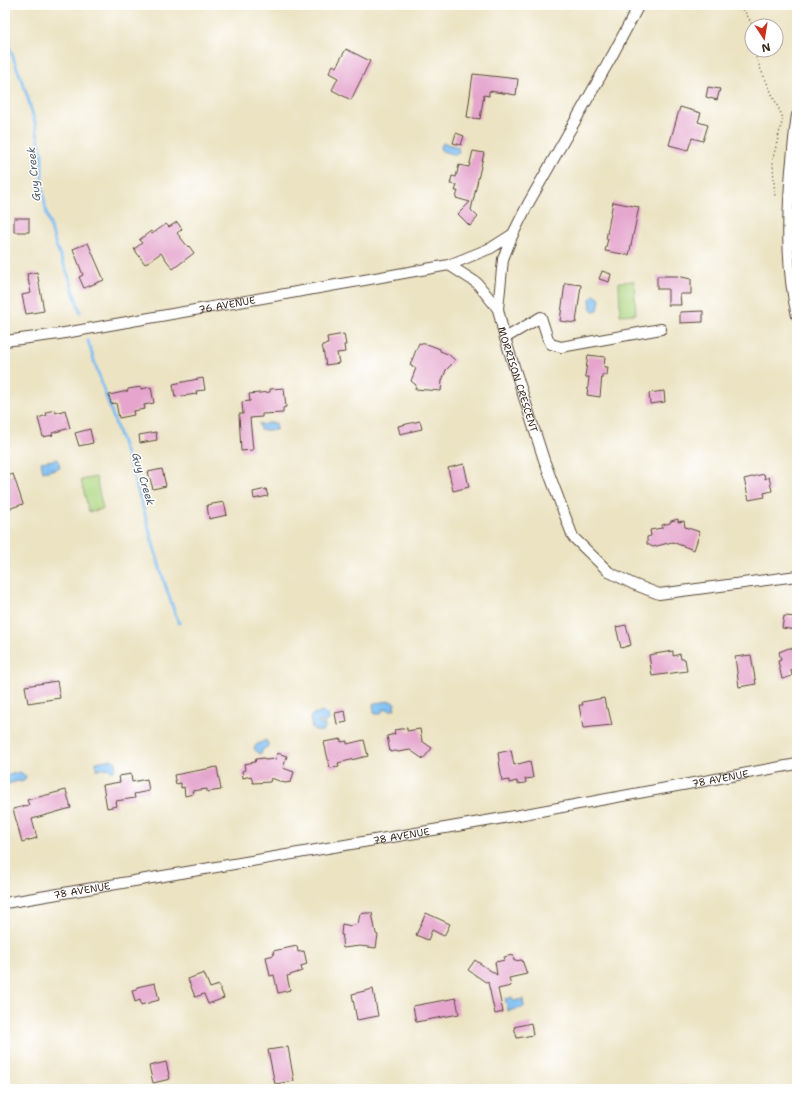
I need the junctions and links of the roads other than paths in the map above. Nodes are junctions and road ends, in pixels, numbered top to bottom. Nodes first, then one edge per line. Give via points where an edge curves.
1 (638, 5) edge
2 (797, 115) edge
3 (512, 234) junction
4 (449, 265) junction
5 (498, 309) junction
6 (797, 316) edge
7 (661, 329) dead end
8 (505, 338) junction
9 (5, 341) edge
10 (792, 576) edge
11 (797, 764) edge
12 (5, 903) edge

1 - 3 street, MORRISON CRESCENT
2 - 6 street via 788,234 790,278
3 - 4 street, 76 AVENUE via 491,248
3 - 5 street, MORRISON CRESCENT via 503,258
4 - 5 street via 477,283
4 - 9 street, 76 AVENUE via 74,332
5 - 8 street, MORRISON CRESCENT
7 - 8 street via 561,347 551,344 548,340 541,317
8 - 10 street, MORRISON CRESCENT via 544,460 573,537 609,572 659,594
11 - 12 street, 78 AVENUE via 492,820

